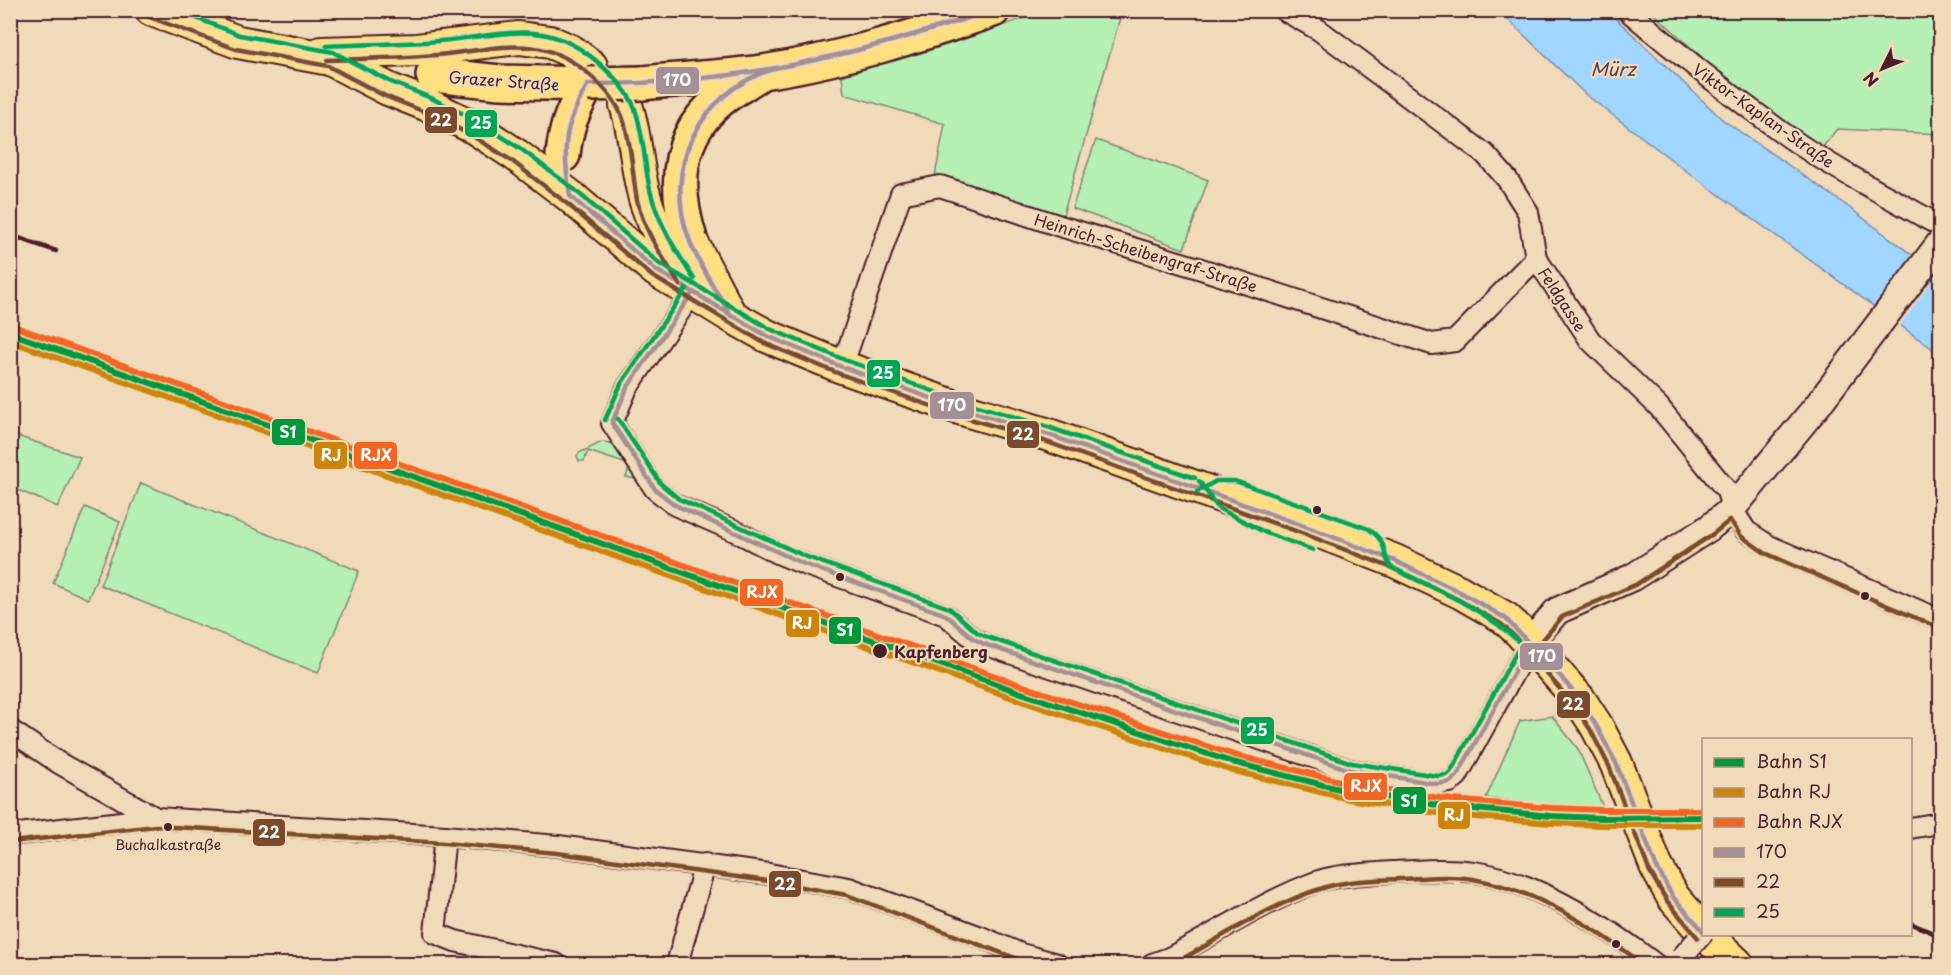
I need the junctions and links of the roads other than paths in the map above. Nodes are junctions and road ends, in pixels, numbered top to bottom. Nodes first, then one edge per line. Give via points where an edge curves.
1 (152, 10) edge
2 (1284, 10) edge
3 (1627, 10) edge
4 (983, 12) edge
5 (297, 54) junction
6 (330, 59) junction
7 (433, 75) joint
8 (590, 75) junction
9 (715, 88) junction
10 (634, 94) junction
11 (563, 155) joint
12 (570, 196) junction
13 (1941, 226) edge
14 (690, 239) joint
15 (1936, 249) edge
16 (1536, 258) junction
17 (693, 292) junction
18 (731, 316) junction
19 (842, 367) junction
20 (1732, 509) junction
21 (1941, 620) edge
22 (1530, 643) junction
23 (10, 730) edge
24 (156, 819) junction
25 (1941, 823) edge
26 (1912, 828) edge
27 (10, 835) edge
28 (445, 836) junction
29 (705, 864) junction
30 (1702, 931) edge
31 (1702, 935) edge
32 (1707, 936) edge
33 (1678, 961) edge
34 (556, 964) edge
35 (677, 964) edge
36 (1057, 964) edge
37 (1152, 964) edge
38 (1655, 964) edge
39 (1737, 964) edge

1 - 5 main road via 238,42
2 - 16 street, Feldgasse via 1319,30 1485,154 1528,212
3 - 13 street, Viktor-Kaplan-Straße via 1791,138
4 - 9 highway via 875,46 763,71
5 - 6 main road, Grazer Straße
5 - 8 main road via 417,50 519,38 550,42 571,51
6 - 7 main road, Grazer Straße
6 - 12 main road via 475,128
7 - 8 highway, Grazer Straße via 500,82
8 - 10 highway, Grazer Straße, bridge
8 - 11 highway via 572,111
9 - 10 highway, Grazer Straße
9 - 14 highway via 682,159 681,211
10 - 17 main road via 632,125 646,203 669,254
11 - 12 main road
12 - 17 main road via 656,270
14 - 18 main road
15 - 20 street via 1817,406
16 - 19 street, Heinrich-Scheibengraf-Straße via 1455,341 1432,344 940,186 901,194
16 - 20 street, Feldgasse via 1590,340 1659,407 1727,491
17 - 18 main road
17 - 22 street via 627,388 612,423 656,489 688,512 780,554 946,615 984,644 1350,770 1438,784 1457,776
18 - 19 main road via 767,336
19 - 22 main road via 1047,434 1395,561 1460,591 1505,618
20 - 21 street, Feldgasse via 1746,531 1769,546
20 - 22 street via 1633,577 1557,611
22 - 30 main road via 1579,699 1596,726 1616,763 1656,866 1673,897
23 - 24 street
24 - 27 street
24 - 28 street
25 - 26 street
28 - 29 street
28 - 34 street via 435,933
29 - 35 street
29 - 36 street via 849,888
31 - 33 street, bridge
32 - 39 main road
37 - 38 street via 1323,880 1436,871 1472,872 1508,880 1586,918

